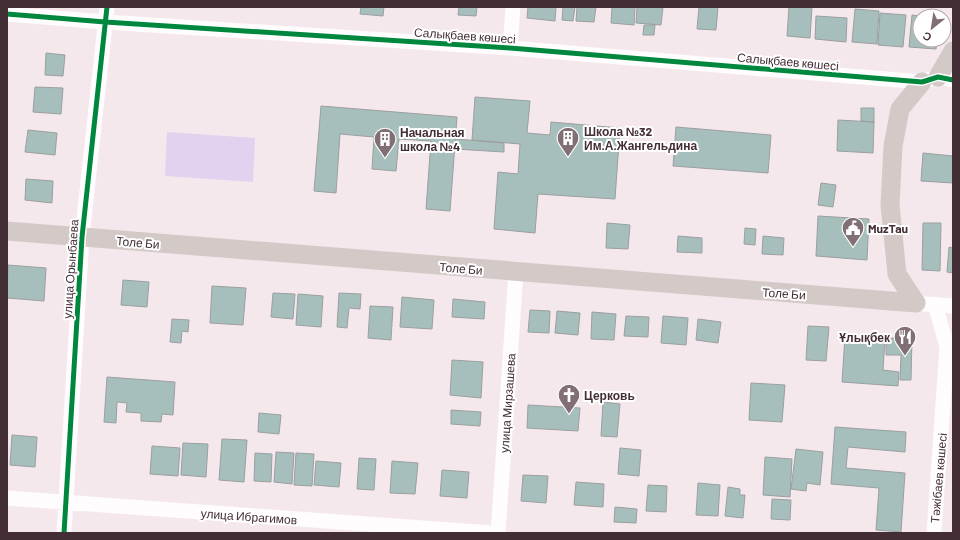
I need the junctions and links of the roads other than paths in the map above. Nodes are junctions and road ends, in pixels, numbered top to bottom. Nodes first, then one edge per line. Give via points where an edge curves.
1 (107, 7) edge
2 (513, 7) edge
3 (7, 14) edge
4 (106, 22) junction
5 (510, 48) junction
6 (953, 51) edge
7 (938, 80) edge
8 (7, 231) edge
9 (82, 237) junction
10 (516, 272) junction
11 (916, 303) junction
12 (935, 304) junction
13 (953, 306) edge
14 (7, 498) edge
15 (66, 503) junction
16 (64, 533) edge
17 (492, 533) edge
18 (498, 533) edge
19 (934, 533) edge

1 - 4 street, улица Орынбаева
2 - 5 street
3 - 4 street, Салықбаев көшесі
4 - 5 street, Салықбаев көшесі
4 - 9 street, улица Орынбаева
5 - 7 street, Салықбаев көшесі
6 - 7 main road
7 - 11 main road via 900,109 893,146 890,206 897,274
8 - 9 main road, Толе Би
9 - 10 main road, Толе Би
9 - 15 street, улица Орынбаева
10 - 11 main road, Толе Би
10 - 18 street, улица Мирзашева
11 - 12 street
12 - 13 street
12 - 19 street, Тәжібаев көшесі via 947,347
14 - 15 street, улица Ибрагимов
15 - 16 street, улица Орынбаева
15 - 17 street, улица Ибрагимов

